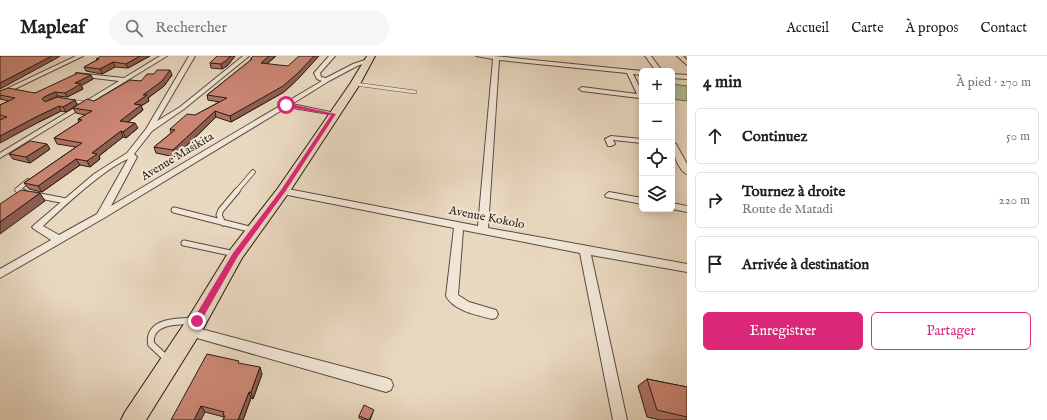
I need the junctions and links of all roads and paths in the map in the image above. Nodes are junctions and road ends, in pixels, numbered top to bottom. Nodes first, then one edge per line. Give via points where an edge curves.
1 (80, 56) edge
2 (164, 56) edge
3 (192, 56) edge
4 (246, 56) edge
5 (332, 56) edge
6 (478, 56) edge
7 (648, 56) edge
8 (680, 56) edge
9 (370, 58) edge
10 (496, 58) junction
11 (687, 63) edge
12 (657, 68) edge
13 (629, 71) junction
14 (639, 72) edge
15 (72, 76) edge
16 (675, 76) edge
17 (687, 77) edge
18 (124, 80) junction
19 (327, 80) junction
20 (354, 84) junction
21 (582, 89) dead end
22 (415, 92) dead end
23 (639, 93) edge
24 (0, 94) edge
25 (639, 97) edge
26 (68, 100) edge
27 (87, 103) junction
28 (286, 105) junction
29 (333, 114) junction
30 (149, 130) junction
31 (639, 141) edge
32 (611, 144) dead end
33 (675, 150) edge
34 (130, 155) junction
35 (0, 156) edge
36 (253, 172) dead end
37 (687, 172) edge
38 (28, 181) edge
39 (283, 191) junction
40 (608, 196) dead end
41 (639, 201) edge
42 (66, 202) junction
43 (675, 206) edge
44 (687, 208) edge
45 (174, 210) dead end
46 (101, 216) junction
47 (223, 223) junction
48 (459, 225) junction
49 (254, 230) junction
50 (483, 230) junction
51 (59, 240) junction
52 (184, 243) dead end
53 (585, 250) junction
54 (236, 254) junction
55 (687, 268) edge
56 (0, 274) edge
57 (492, 314) dead end
58 (194, 326) junction
59 (170, 362) junction
60 (386, 385) dead end
61 (134, 420) edge
62 (620, 420) edge

1 - 24 street
2 - 18 street
3 - 30 street
4 - 30 street via 182,108
5 - 19 street via 317,73 319,78
6 - 10 street
7 - 12 street
8 - 11 street
9 - 19 street, Avenue Masikita
9 - 20 main road
10 - 13 street
10 - 50 street
13 - 14 street
13 - 23 street
15 - 18 street via 80,74
16 - 17 street
18 - 27 street
19 - 28 street, Avenue Masikita
20 - 22 lane
20 - 29 main road
21 - 25 street
26 - 27 lane
27 - 35 street
28 - 29 street
28 - 46 street, Avenue Masikita
29 - 39 main road
30 - 34 street
31 - 32 street via 611,138
33 - 37 street
34 - 42 street via 121,158
34 - 46 street via 133,157
36 - 47 lane via 221,210 219,215
38 - 42 lane via 17,190
39 - 48 street, Avenue Kokolo
39 - 49 main road
40 - 41 street
42 - 51 street via 37,227
43 - 44 street
45 - 47 lane
46 - 51 street, Avenue Masikita
47 - 49 lane
48 - 50 street, Avenue Kokolo
48 - 57 street via 452,296 462,304
49 - 54 main road
50 - 53 street, Avenue Kokolo
51 - 56 street, Avenue Masikita
52 - 54 lane
53 - 55 street, Avenue Kokolo
53 - 62 street
54 - 58 main road
58 - 59 main road
58 - 59 lane via 170,321 159,326 151,336 151,344
58 - 60 street
59 - 61 main road

